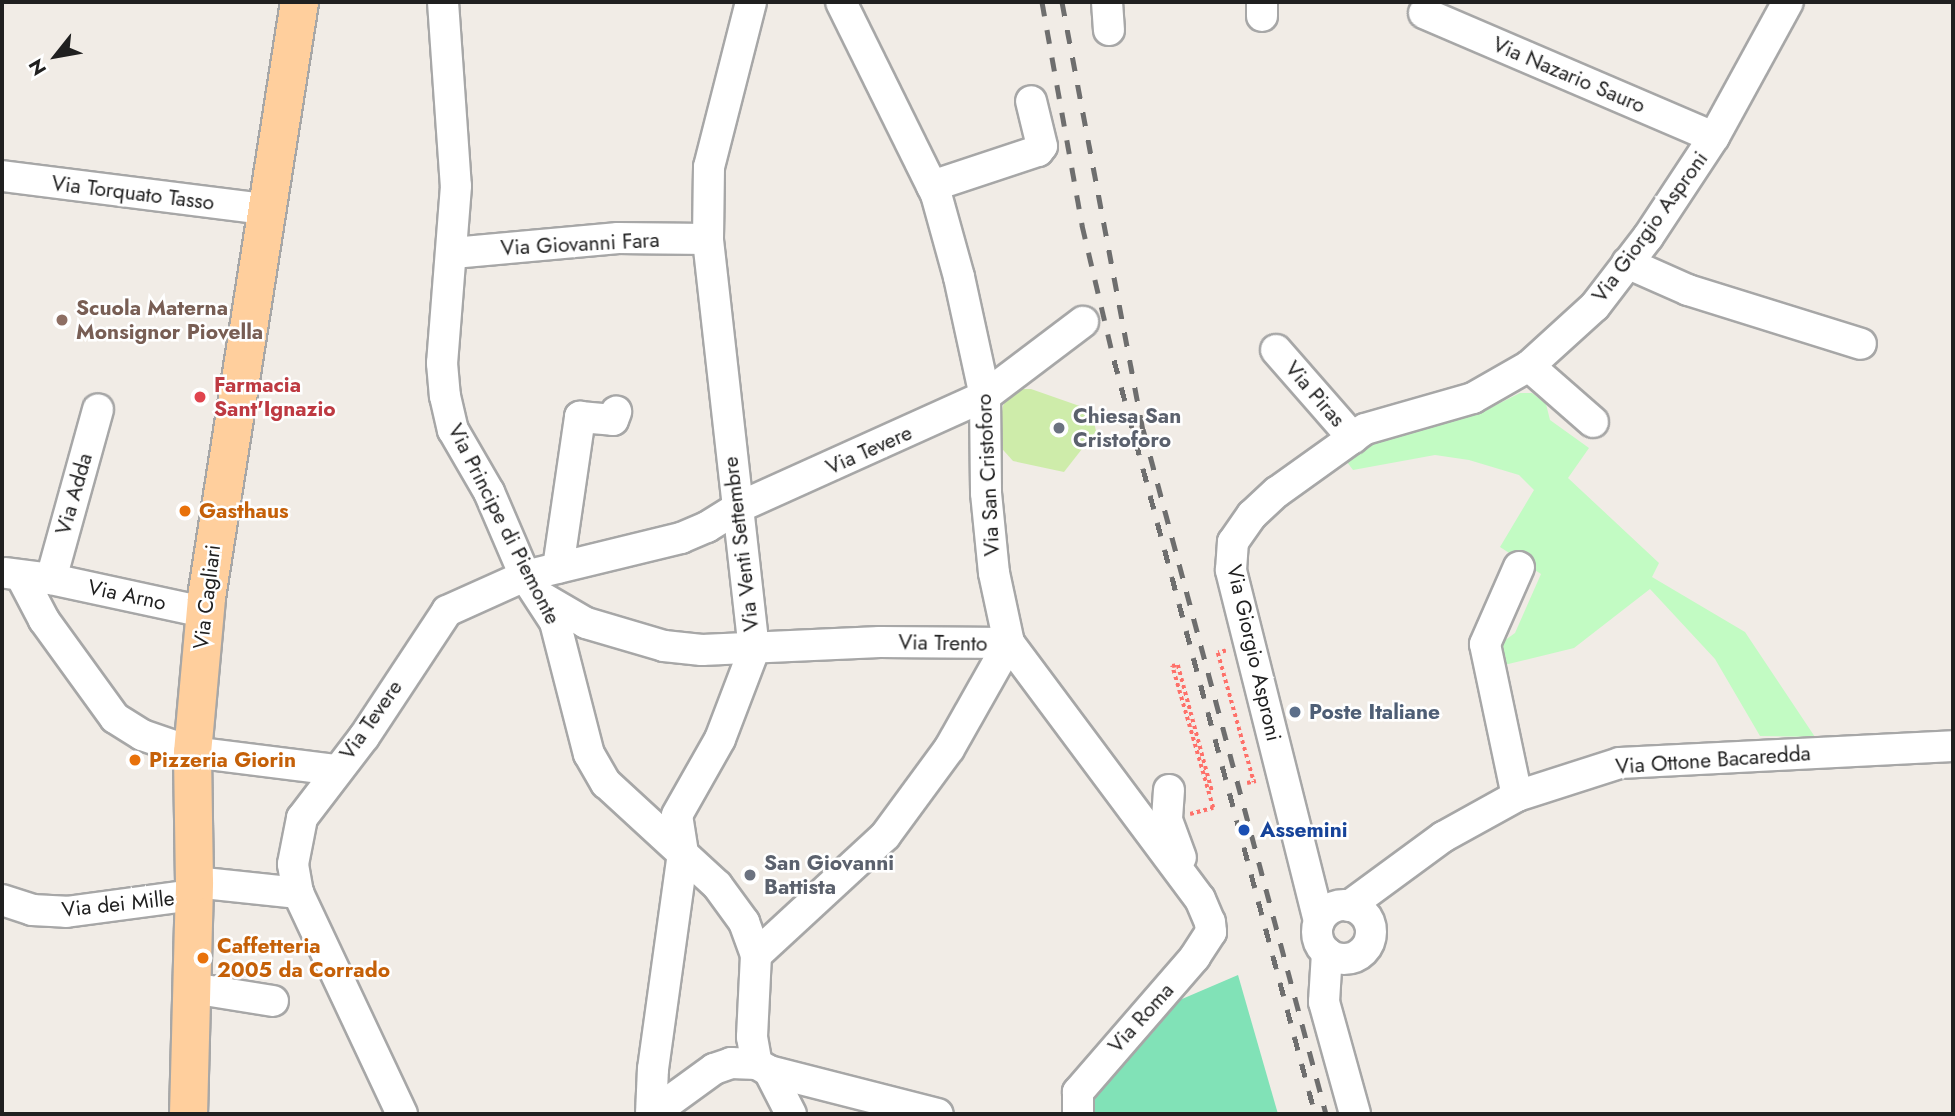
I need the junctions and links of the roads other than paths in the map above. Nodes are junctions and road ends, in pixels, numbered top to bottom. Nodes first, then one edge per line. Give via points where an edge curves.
1 (299, 2) edge
2 (443, 2) edge
3 (751, 2) edge
4 (841, 2) edge
5 (1788, 2) edge
6 (1424, 13) dead end
7 (1031, 102) dead end
8 (1714, 137) junction
9 (2, 176) edge
10 (932, 186) junction
11 (264, 209) junction
12 (708, 239) junction
13 (453, 253) junction
14 (1627, 263) junction
15 (1083, 321) dead end
16 (1861, 344) dead end
17 (1276, 350) dead end
18 (1529, 366) junction
19 (985, 396) junction
20 (98, 409) dead end
21 (616, 412) dead end
22 (1593, 422) dead end
23 (1353, 438) junction
24 (737, 508) junction
25 (1519, 567) dead end
26 (558, 568) junction
27 (11, 574) edge
28 (51, 579) junction
29 (534, 587) junction
30 (204, 612) junction
31 (1009, 643) junction
32 (754, 650) junction
33 (1953, 746) edge
34 (191, 752) junction
35 (336, 770) junction
36 (1169, 790) dead end
37 (1517, 796) junction
38 (684, 853) junction
39 (194, 888) junction
40 (298, 893) junction
41 (2, 900) edge
42 (1205, 911) junction
43 (1345, 914) junction
44 (756, 955) junction
45 (1336, 962) junction
46 (192, 988) junction
47 (273, 1001) dead end
48 (763, 1068) junction
49 (188, 1114) edge
50 (402, 1114) edge
51 (651, 1114) edge
52 (791, 1114) edge
53 (938, 1114) edge
54 (1078, 1114) edge
55 (1355, 1114) edge

1 - 11 main road, Via Cagliari
2 - 13 street, Via Principe di Piemonte via 456,186
3 - 12 street, Via Venti Settembre via 709,167
4 - 10 street, Via San Cristoforo
5 - 8 street, Via Giorgio Asproni
6 - 8 street, Via Nazario Sauro
7 - 10 street via 1042,146 1038,152
8 - 14 street, Via Giorgio Asproni
9 - 11 street, Via Torquato Tasso
10 - 19 street, Via San Cristoforo via 959,277
11 - 30 main road, Via Cagliari
12 - 13 street, Via Giovanni Fara via 618,238
12 - 24 street, Via Venti Settembre
13 - 29 street, Via Principe di Piemonte via 442,363 453,430 489,492
14 - 16 street via 1688,290
14 - 18 street, Via Giorgio Asproni via 1595,306
15 - 19 street, Via Tevere
17 - 23 street, Via Piras
18 - 22 street
18 - 23 street, Via Giorgio Asproni via 1473,398 1365,429
19 - 24 street, Via Tevere
19 - 31 street, Via San Cristoforo via 987,506 998,600
20 - 28 street, Via Adda
21 - 26 street via 613,420 580,418
23 - 43 street, Via Giorgio Asproni via 1252,515 1233,542 1231,570 1313,889
24 - 26 street, Via Tevere via 681,538
24 - 32 street, Via Venti Settembre
25 - 37 street via 1485,643
26 - 29 street, Via Tevere
27 - 28 street, Via Tevere
27 - 34 street, Via Tevere via 115,718 142,735
28 - 30 street, Via Arno
29 - 32 street, Via Trento via 586,622 664,646
29 - 35 street, Via Tevere via 447,611 364,737
29 - 38 street, Via Principe di Piemonte via 565,654 597,770
30 - 34 main road, Via Cagliari
31 - 32 street, Via Trento via 880,642
31 - 42 street, Via Trento
31 - 44 street via 949,749 885,836
32 - 38 street, Via Venti Settembre via 720,739 677,815
33 - 37 street, Via Ottone Bacaredda via 1620,763
34 - 35 street, Via Tevere
34 - 39 main road, Via Cagliari
35 - 40 street via 302,818 293,864
36 - 42 street via 1167,820
37 - 43 street, Via Ottone Bacaredda via 1443,837
38 - 44 street, Via Principe di Piemonte via 718,885 744,922
38 - 51 street, Via Venti Settembre via 653,1069
39 - 40 street, Via dei Mille
39 - 41 street, Via dei Mille via 66,912 32,910
39 - 46 main road, Via Cagliari
40 - 50 street
42 - 54 street, Via Roma via 1211,932 1195,957 1078,1092
43 - 45 street, Via Giorgio Asproni via 1318,938
43 - 45 street via 1370,940
44 - 48 street, Via Principe di Piemonte via 752,1037
45 - 55 street via 1325,1002
46 - 47 street
46 - 49 main road, Via Cagliari
48 - 51 street via 731,1063 714,1069
48 - 52 street, Via Principe di Piemonte
48 - 53 street

